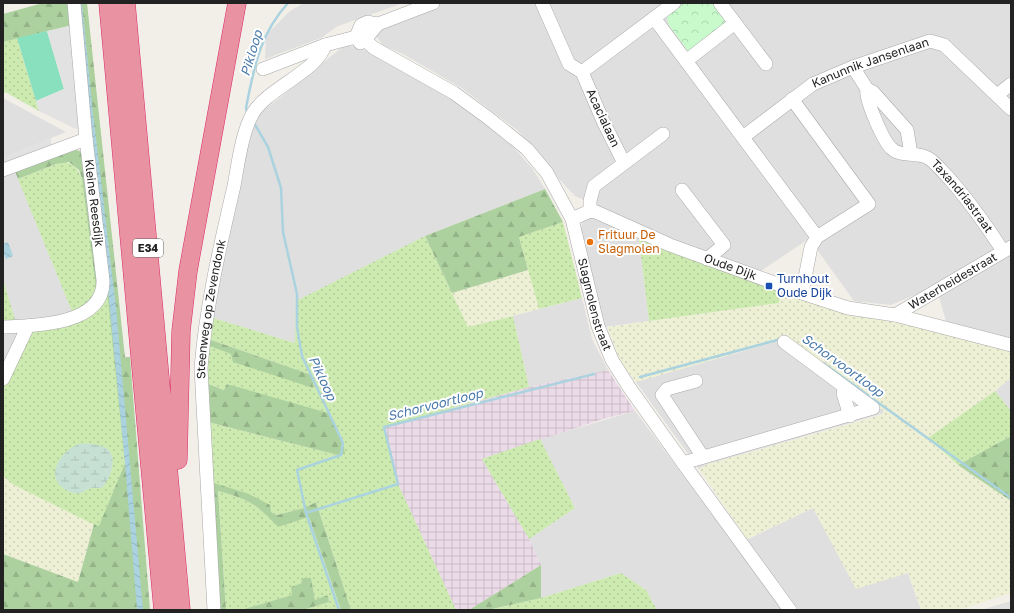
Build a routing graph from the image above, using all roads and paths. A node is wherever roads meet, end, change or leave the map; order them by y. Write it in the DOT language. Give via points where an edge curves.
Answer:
graph roads {
  1 [pos="74,3"];
  2 [pos="108,3"];
  3 [pos="126,3"];
  4 [pos="237,3"];
  5 [pos="247,3"];
  6 [pos="433,3"];
  7 [pos="542,3"];
  8 [pos="674,3"];
  9 [pos="720,3"];
  10 [pos="654,18"];
  11 [pos="735,23"];
  12 [pos="232,32"];
  13 [pos="363,36"];
  14 [pos="325,45"];
  15 [pos="686,61"];
  16 [pos="766,64"];
  17 [pos="854,67"];
  18 [pos="263,69"];
  19 [pos="582,72"];
  20 [pos="1011,84"];
  21 [pos="867,89"];
  22 [pos="996,95"];
  23 [pos="792,98"];
  24 [pos="1011,109"];
  25 [pos="663,134"];
  26 [pos="743,137"];
  27 [pos="86,139"];
  28 [pos="910,154"];
  29 [pos="624,163"];
  30 [pos="3,170"];
  31 [pos="682,190"];
  32 [pos="590,211"];
  33 [pos="572,219"];
  34 [pos="817,237"];
  35 [pos="1007,249"];
  36 [pos="707,258"];
  37 [pos="802,293"];
  38 [pos="895,315"];
  39 [pos="28,326"];
  40 [pos="3,327"];
  41 [pos="784,342"];
  42 [pos="1011,345"];
  43 [pos="3,379"];
  44 [pos="696,381"];
  45 [pos="843,393"];
  46 [pos="850,416"];
  47 [pos="704,457"];
  48 [pos="683,463"];
  49 [pos="171,493"];
  50 [pos="163,610"];
  51 [pos="181,610"];
  52 [pos="214,610"];
  53 [pos="790,610"];
  1 -- 27 [label="street, Kleine Reesdijk"];
  2 -- 50 [label="highway, E34"];
  3 -- 49 [label="highway, E34"];
  4 -- 12 [label="highway"];
  5 -- 12 [label="highway"];
  6 -- 13 [label="street" via="378,24"];
  7 -- 19 [label="street, Acacialaan" via="569,64"];
  8 -- 10 [label="street"];
  9 -- 11 [label="street"];
  10 -- 15 [label="street"];
  10 -- 19 [label="street"];
  11 -- 15 [label="street"];
  11 -- 16 [label="street"];
  12 -- 49 [label="highway" via="188,272 181,331 178,467"];
  13 -- 14 [label="street"];
  13 -- 33 [label="street, Slagmolenstraat" via="374,48 454,93 508,132 527,149 547,173"];
  14 -- 18 [label="street"];
  14 -- 52 [label="street, Steenweg op Zevendonk" via="322,53 270,95 253,113 241,151 214,277 201,368"];
  15 -- 26 [label="street"];
  17 -- 21 [label="street, Taxandriastraat"];
  17 -- 22 [label="street, Kanunnik Jansenlaan" via="930,41 937,42 944,45"];
  17 -- 23 [label="street, Kanunnik Jansenlaan" via="813,84"];
  19 -- 29 [label="street, Acacialaan"];
  20 -- 22 [label="street"];
  21 -- 28 [label="street, Taxandriastraat" via="873,92 907,130"];
  21 -- 28 [label="street, Taxandriastraat" via="870,105 889,147 900,154"];
  22 -- 24 [label="street"];
  23 -- 26 [label="street, Kanunnik Jansenlaan"];
  23 -- 34 [label="street" via="869,204"];
  25 -- 29 [label="street, Acacialaan"];
  26 -- 34 [label="street"];
  27 -- 30 [label="street"];
  27 -- 39 [label="street, Kleine Reesdijk" via="104,280 103,292 95,305 70,318"];
  28 -- 35 [label="street, Taxandriastraat" via="927,157 934,162"];
  29 -- 32 [label="street, Acacialaan" via="594,186"];
  31 -- 36 [label="street" via="724,245"];
  32 -- 33 [label="street"];
  32 -- 36 [label="street, Oude Dijk"];
  33 -- 48 [label="street, Slagmolenstraat" via="598,326 612,360"];
  34 -- 37 [label="street" via="811,247"];
  35 -- 38 [label="street, Waterheidestraat"];
  36 -- 37 [label="street, Oude Dijk"];
  37 -- 38 [label="street, Oude Dijk" via="848,308"];
  38 -- 42 [label="street, Oude Dijk"];
  39 -- 40 [label="street, Kleine Reesdijk"];
  39 -- 43 [label="street"];
  41 -- 46 [label="street" via="874,408"];
  44 -- 47 [label="street" via="667,390 662,395"];
  45 -- 46 [label="street"];
  46 -- 47 [label="street"];
  47 -- 48 [label="street"];
  48 -- 53 [label="street, Slagmolenstraat"];
  49 -- 51 [label="highway, E34"];
}
